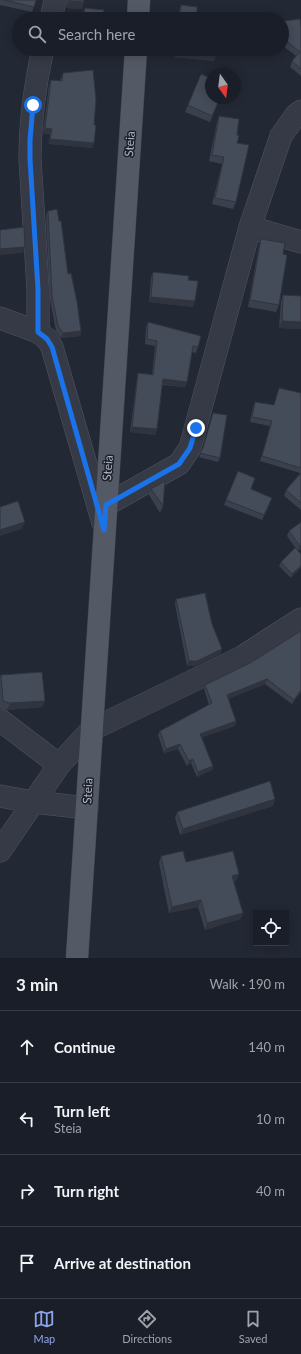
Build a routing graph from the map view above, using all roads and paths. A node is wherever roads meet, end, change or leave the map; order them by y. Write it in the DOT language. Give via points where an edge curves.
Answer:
graph roads {
  1 [pos="55,0"];
  2 [pos="139,0"];
  3 [pos="52,12"];
  4 [pos="138,12"];
  5 [pos="42,56"];
  6 [pos="136,56"];
  7 [pos="301,111"];
  8 [pos="250,227"];
  9 [pos="301,242"];
  10 [pos="0,318"];
  11 [pos="38,332"];
  12 [pos="106,505"];
  13 [pos="104,530"];
  14 [pos="301,619"];
  15 [pos="0,720"];
  16 [pos="91,730"];
  17 [pos="60,764"];
  18 [pos="0,796"];
  19 [pos="33,802"];
  20 [pos="86,808"];
  21 [pos="0,851"];
  22 [pos="77,958"];
  1 -- 3 [label="street"];
  2 -- 4 [label="main road"];
  5 -- 11 [label="street" via="33,105 30,140"];
  6 -- 12 [label="main road, Steia"];
  7 -- 8 [label="street" via="281,136"];
  8 -- 9 [label="street"];
  8 -- 12 [label="street" via="190,448 179,464"];
  10 -- 11 [label="street"];
  11 -- 13 [label="street" via="52,347"];
  12 -- 13 [label="main road, Steia"];
  13 -- 16 [label="main road, Steia"];
  14 -- 16 [label="street" via="242,657"];
  15 -- 17 [label="street"];
  16 -- 17 [label="street"];
  16 -- 20 [label="main road, Steia"];
  17 -- 19 [label="street"];
  18 -- 19 [label="street"];
  19 -- 20 [label="street"];
  19 -- 21 [label="street"];
  20 -- 22 [label="main road, Steia"];
}
